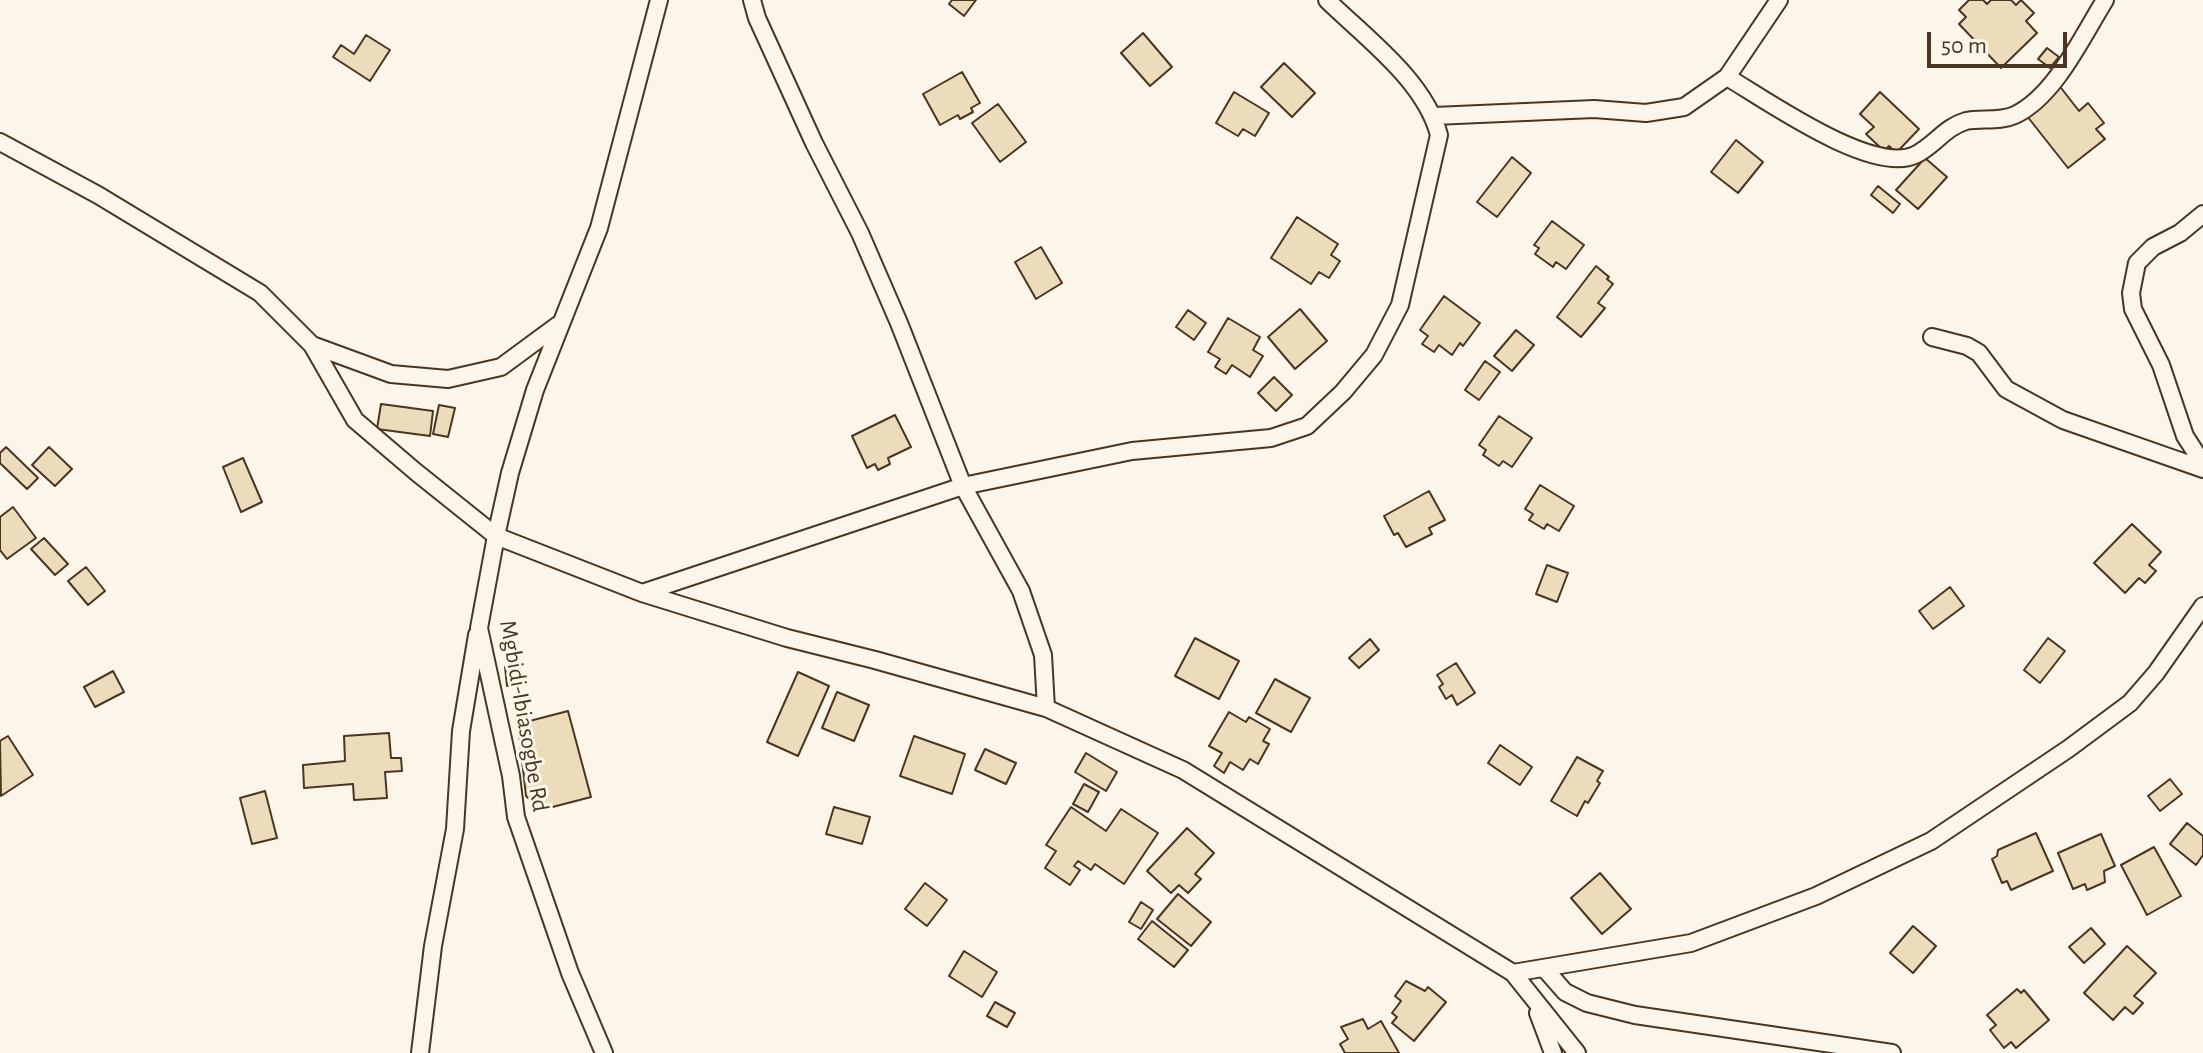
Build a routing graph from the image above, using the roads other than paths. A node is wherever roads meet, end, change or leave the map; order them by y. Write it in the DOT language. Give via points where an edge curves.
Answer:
graph roads {
  1 [pos="659,0"];
  2 [pos="752,0"];
  3 [pos="1327,0"];
  4 [pos="1779,0"];
  5 [pos="2105,0"];
  6 [pos="1727,77"];
  7 [pos="1434,116"];
  8 [pos="0,142"];
  9 [pos="2203,214"];
  10 [pos="560,324"];
  11 [pos="1932,337"];
  12 [pos="312,345"];
  13 [pos="2203,466"];
  14 [pos="963,486"];
  15 [pos="496,536"];
  16 [pos="642,593"];
  17 [pos="2203,606"];
  18 [pos="479,628"];
  19 [pos="1046,708"];
  20 [pos="1544,968"];
  21 [pos="1513,973"];
  22 [pos="1532,999"];
  23 [pos="420,1053"];
  24 [pos="604,1053"];
  25 [pos="1553,1053"];
  26 [pos="1577,1053"];
  27 [pos="1892,1053"];
  1 -- 10 [label="street, Mgbidi-Ibiasogbe Rd" via="599,228"];
  2 -- 14 [label="street" via="860,233"];
  3 -- 7 [label="street" via="1398,69"];
  4 -- 6 [label="street"];
  5 -- 6 [label="street" via="2056,78 2031,104 2014,116 1967,121 1948,129 1914,155 1872,156"];
  6 -- 7 [label="street" via="1684,107 1646,113 1594,109"];
  7 -- 14 [label="street" via="1439,135 1435,161 1400,305 1374,355 1307,426 1271,438 1132,451"];
  8 -- 12 [label="street" via="260,293"];
  9 -- 13 [label="street" via="2137,263 2131,293 2185,436"];
  10 -- 12 [label="street" via="501,367 448,379 391,374"];
  10 -- 15 [label="street, Mgbidi-Ibiasogbe Rd" via="535,390"];
  11 -- 13 [label="street" via="1979,353 2006,389 2052,415"];
  12 -- 15 [label="street" via="355,420"];
  14 -- 16 [label="street"];
  14 -- 19 [label="street" via="1021,591 1043,655"];
  15 -- 16 [label="street"];
  15 -- 18 [label="street, Mgbidi-Ibiasogbe Rd"];
  16 -- 19 [label="street"];
  17 -- 20 [label="street" via="2130,703 1931,841 1816,896 1691,943"];
  18 -- 23 [label="street"];
  18 -- 24 [label="street, Mgbidi-Ibiasogbe Rd" via="516,817"];
  19 -- 21 [label="street" via="1183,770"];
  20 -- 21 [label="street"];
  20 -- 27 [label="street" via="1565,992 1635,1015"];
  21 -- 22 [label="street"];
  22 -- 25 [label="street"];
  22 -- 26 [label="street"];
}
